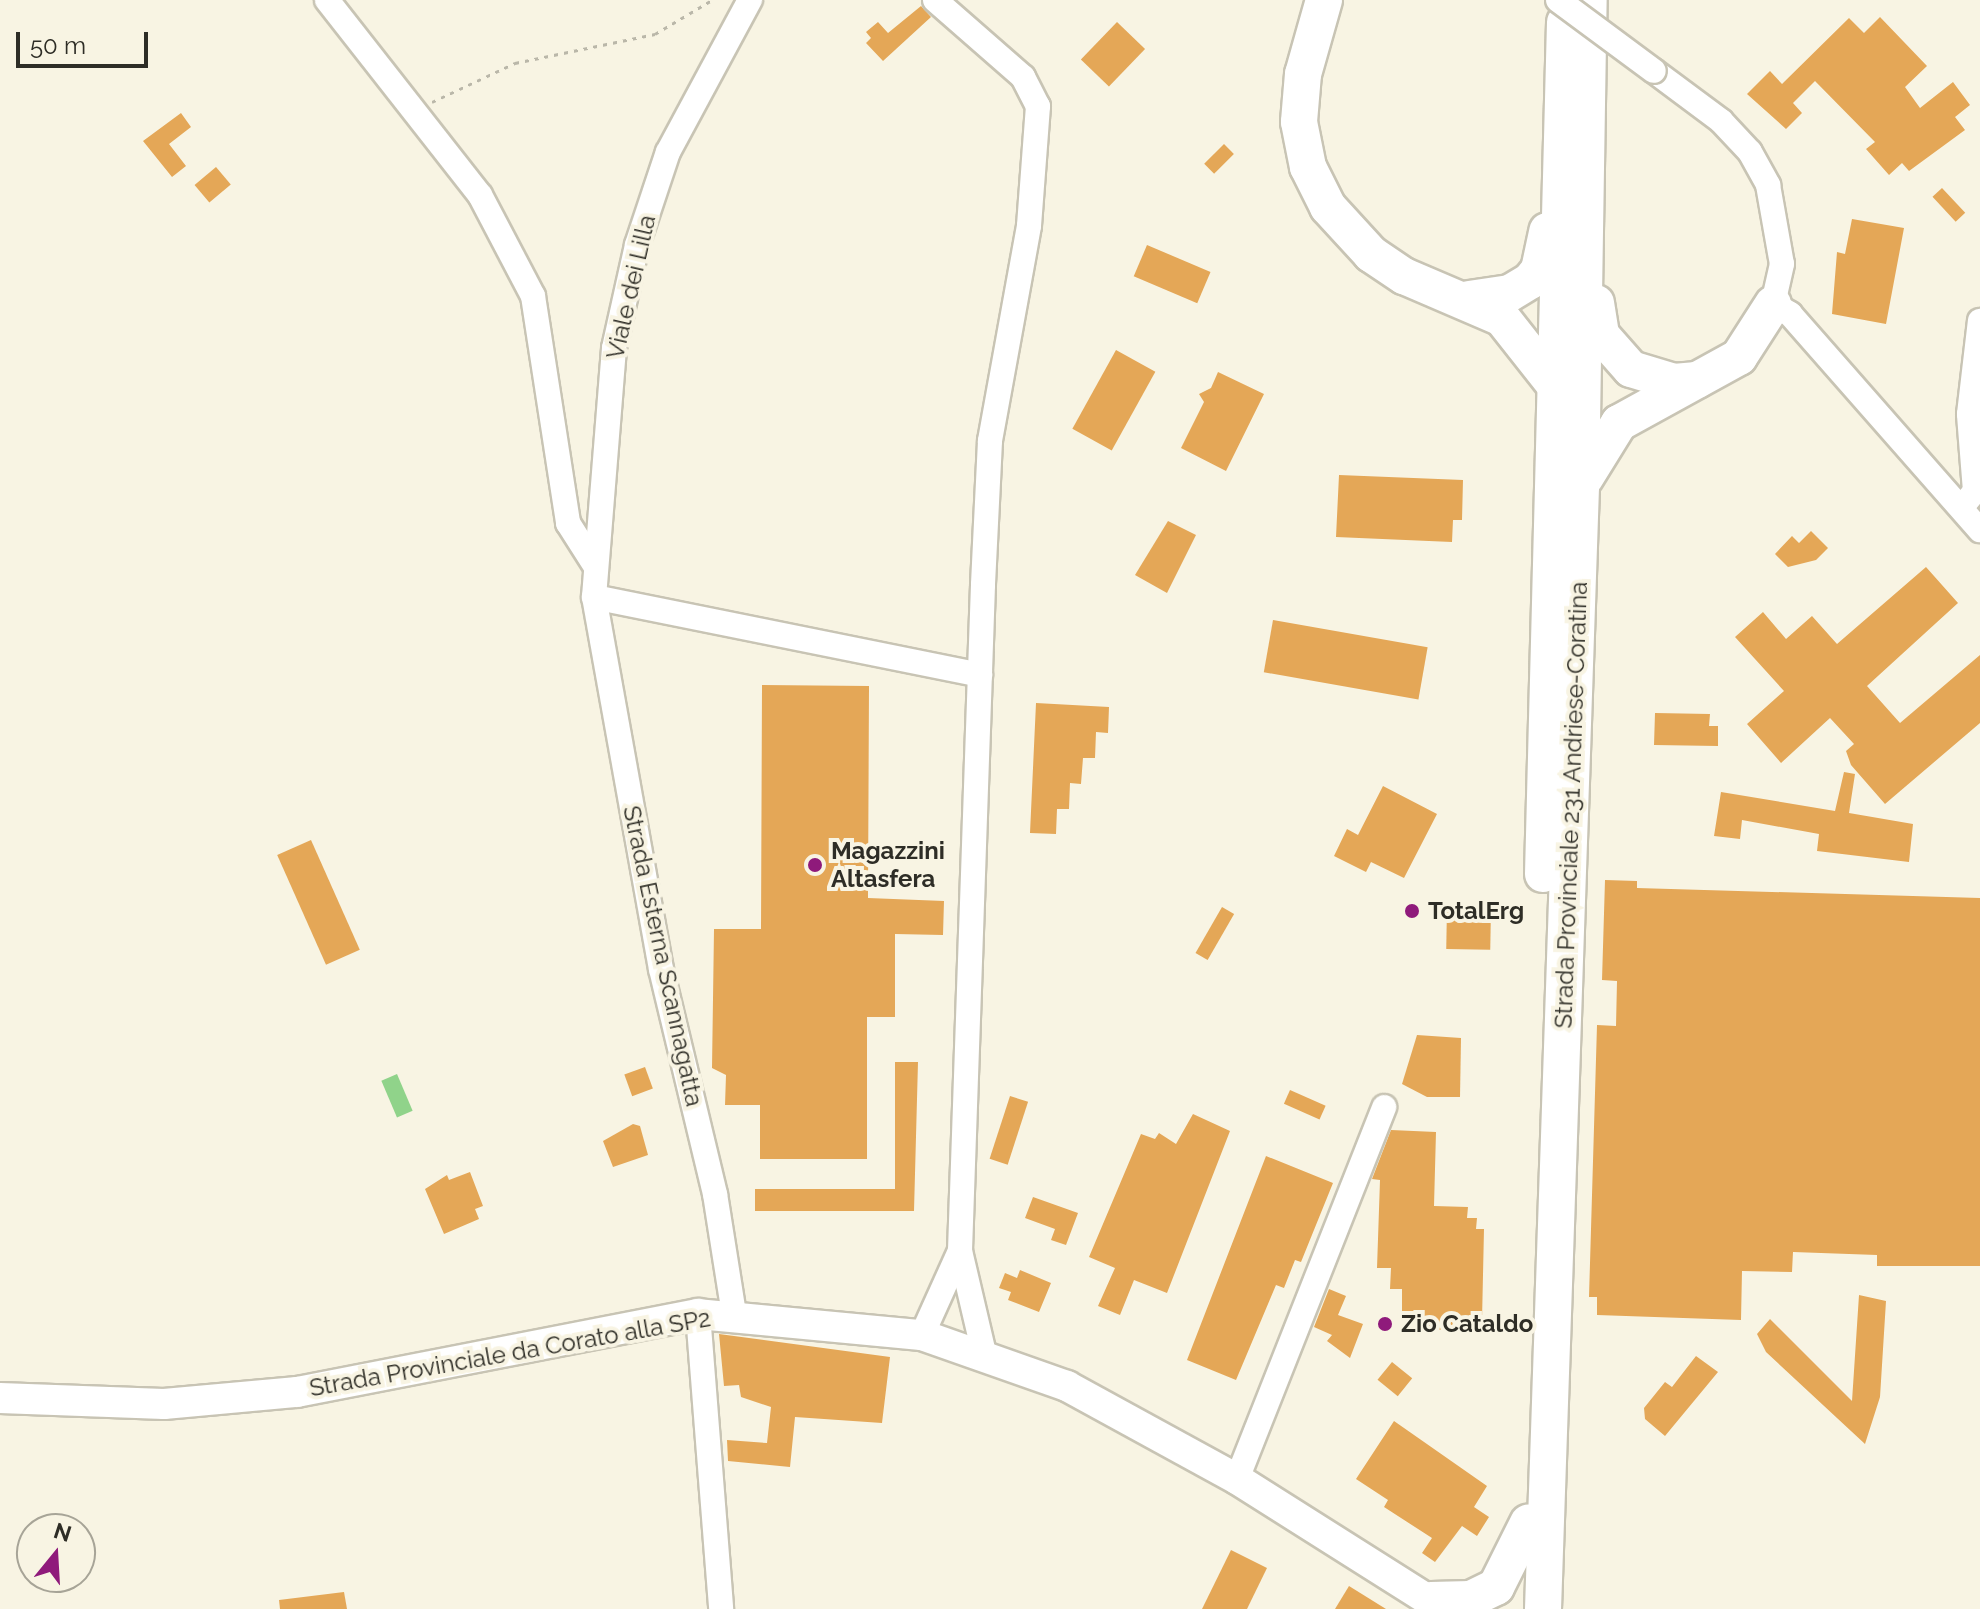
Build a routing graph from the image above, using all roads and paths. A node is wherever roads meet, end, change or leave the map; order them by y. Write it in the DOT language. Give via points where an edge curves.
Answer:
graph roads {
  1 [pos="327,0"];
  2 [pos="712,0"];
  3 [pos="750,0"];
  4 [pos="935,0"];
  5 [pos="1324,0"];
  6 [pos="1558,0"];
  7 [pos="1565,0"];
  8 [pos="1589,0"];
  9 [pos="415,113"];
  10 [pos="1576,176"];
  11 [pos="1469,299"];
  12 [pos="1773,304"];
  13 [pos="1980,321"];
  14 [pos="1697,380"];
  15 [pos="1557,388"];
  16 [pos="1581,486"];
  17 [pos="1962,507"];
  18 [pos="1980,530"];
  19 [pos="594,564"];
  20 [pos="594,597"];
  21 [pos="980,675"];
  22 [pos="1384,1107"];
  23 [pos="960,1251"];
  24 [pos="698,1314"];
  25 [pos="734,1314"];
  26 [pos="922,1335"];
  27 [pos="984,1353"];
  28 [pos="0,1398"];
  29 [pos="1237,1479"];
  30 [pos="1528,1523"];
  31 [pos="1493,1598"];
  32 [pos="1541,1602"];
  33 [pos="1437,1604"];
  34 [pos="721,1609"];
  1 -- 9 [label="street"];
  2 -- 9 [label="path" via="655,34 515,63"];
  3 -- 19 [label="street, Viale dei Lilla" via="668,152 637,245 614,348"];
  4 -- 21 [label="street" via="1023,77 1038,106 1029,226 990,441"];
  5 -- 11 [label="highway" via="1302,90 1299,122 1308,167 1328,207 1371,254 1433,290"];
  6 -- 12 [label="street, bridge" via="1721,121 1750,152 1768,185 1782,264"];
  7 -- 10 [label="highway, Strada Provinciale 231 Andriese-Coratina"];
  8 -- 10 [label="highway, Strada Provinciale 231 Andriese-Coratina"];
  9 -- 19 [label="street" via="480,195 533,296 568,523"];
  10 -- 11 [label="highway" via="1552,197 1543,258 1530,281 1510,293"];
  10 -- 14 [label="highway" via="1597,183 1601,335 1631,369 1674,382"];
  10 -- 15 [label="highway, Strada Provinciale 231 Andriese-Coratina"];
  10 -- 16 [label="highway, Strada Provinciale 231 Andriese-Coratina"];
  11 -- 15 [label="highway" via="1520,335"];
  12 -- 14 [label="highway" via="1739,357"];
  12 -- 17 [label="street" via="1790,314"];
  13 -- 17 [label="street" via="1969,414 1975,491"];
  14 -- 16 [label="highway" via="1619,423"];
  15 -- 30 [label="highway, Strada Provinciale 231 Andriese-Coratina"];
  16 -- 32 [label="highway, Strada Provinciale 231 Andriese-Coratina"];
  17 -- 18 [label="street"];
  19 -- 20 [label="street, Viale dei Lilla"];
  20 -- 21 [label="street"];
  20 -- 25 [label="street, Strada Esterna Scannagatta" via="661,969 715,1194"];
  21 -- 23 [label="street"];
  22 -- 29 [label="street"];
  23 -- 26 [label="street"];
  23 -- 27 [label="street"];
  24 -- 25 [label="main road, Strada Provinciale da Corato alla SP2"];
  24 -- 28 [label="main road, Strada Provinciale da Corato alla SP2" via="297,1392 164,1404"];
  24 -- 34 [label="street"];
  25 -- 26 [label="main road, Strada Provinciale da Corato alla SP2"];
  26 -- 27 [label="main road, Strada Provinciale da Corato alla SP2"];
  27 -- 29 [label="main road, Strada Provinciale da Corato alla SP2" via="1067,1386"];
  29 -- 33 [label="main road, Strada Provinciale da Corato alla SP2"];
  30 -- 31 [label="highway"];
  30 -- 32 [label="highway, Strada Provinciale 231 Andriese-Coratina"];
  31 -- 33 [label="highway"];
}
